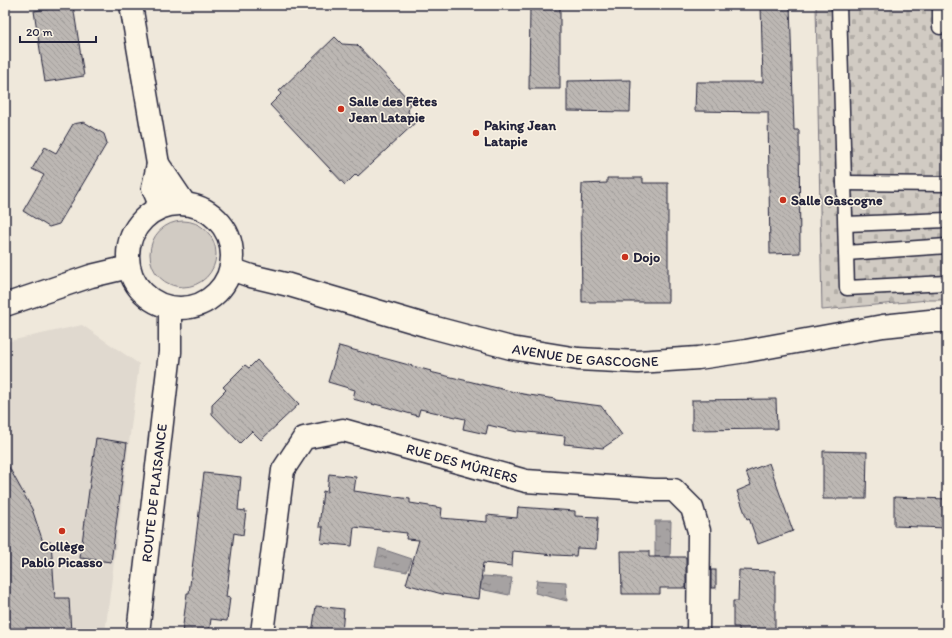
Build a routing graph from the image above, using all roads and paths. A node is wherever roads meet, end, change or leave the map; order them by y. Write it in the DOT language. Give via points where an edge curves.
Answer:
graph roads {
  1 [pos="131,5"];
  2 [pos="839,5"];
  3 [pos="940,5"];
  4 [pos="940,27"];
  5 [pos="158,164"];
  6 [pos="844,183"];
  7 [pos="947,184"];
  8 [pos="185,204"];
  9 [pos="161,207"];
  10 [pos="947,220"];
  11 [pos="846,224"];
  12 [pos="947,246"];
  13 [pos="846,253"];
  14 [pos="129,267"];
  15 [pos="231,269"];
  16 [pos="947,283"];
  17 [pos="5,305"];
  18 [pos="199,305"];
  19 [pos="170,308"];
  20 [pos="947,321"];
  21 [pos="170,352"];
  22 [pos="138,633"];
  23 [pos="262,633"];
  24 [pos="698,633"];
  1 -- 5 [label="main road"];
  2 -- 6 [label="lane"];
  3 -- 4 [label="lane"];
  5 -- 8 [label="main road"];
  5 -- 9 [label="main road" via="153,188"];
  6 -- 7 [label="lane"];
  6 -- 11 [label="lane"];
  8 -- 9 [label="main road"];
  8 -- 15 [label="main road" via="201,208 220,222 231,245"];
  9 -- 14 [label="main road" via="143,219 131,236 128,246"];
  10 -- 11 [label="lane"];
  11 -- 13 [label="lane"];
  12 -- 13 [label="lane"];
  13 -- 16 [label="lane" via="847,288"];
  14 -- 17 [label="main road" via="91,276"];
  14 -- 19 [label="main road" via="139,289 148,298"];
  15 -- 18 [label="main road" via="216,295"];
  15 -- 20 [label="main road, AVENUE DE GASCOGNE" via="511,348 578,359 638,362 698,358 883,326"];
  18 -- 19 [label="main road" via="190,308"];
  18 -- 21 [label="main road, ROUTE DE PLAISANCE"];
  19 -- 21 [label="main road, ROUTE DE PLAISANCE"];
  21 -- 22 [label="main road, ROUTE DE PLAISANCE"];
  23 -- 24 [label="main road, RUE DES MÛRIERS" via="283,470 304,438 343,430 526,481 674,490 692,508 699,532"];
}
